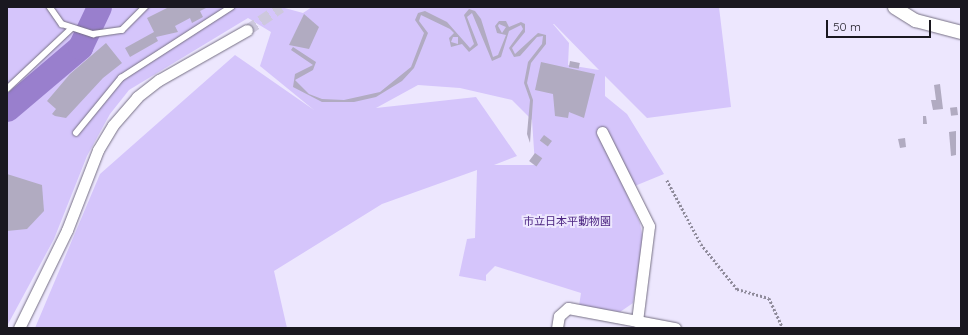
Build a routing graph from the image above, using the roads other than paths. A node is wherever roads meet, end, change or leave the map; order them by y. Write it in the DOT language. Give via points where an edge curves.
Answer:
graph roads {
  1 [pos="50,7"];
  2 [pos="145,7"];
  3 [pos="231,7"];
  4 [pos="894,7"];
  5 [pos="71,29"];
  6 [pos="247,30"];
  7 [pos="961,32"];
  8 [pos="7,88"];
  9 [pos="76,132"];
  10 [pos="602,132"];
  11 [pos="637,321"];
  12 [pos="19,328"];
  13 [pos="557,328"];
  14 [pos="675,328"];
  1 -- 5 [label="lane" via="62,24"];
  2 -- 5 [label="lane" via="122,30 93,34"];
  3 -- 9 [label="lane" via="121,78"];
  4 -- 7 [label="street" via="914,20"];
  5 -- 8 [label="lane"];
  6 -- 12 [label="street" via="159,80 137,97 113,125 98,150 67,230"];
  10 -- 11 [label="street" via="649,226"];
  11 -- 13 [label="street" via="568,308 559,316"];
  11 -- 14 [label="street"];
}
